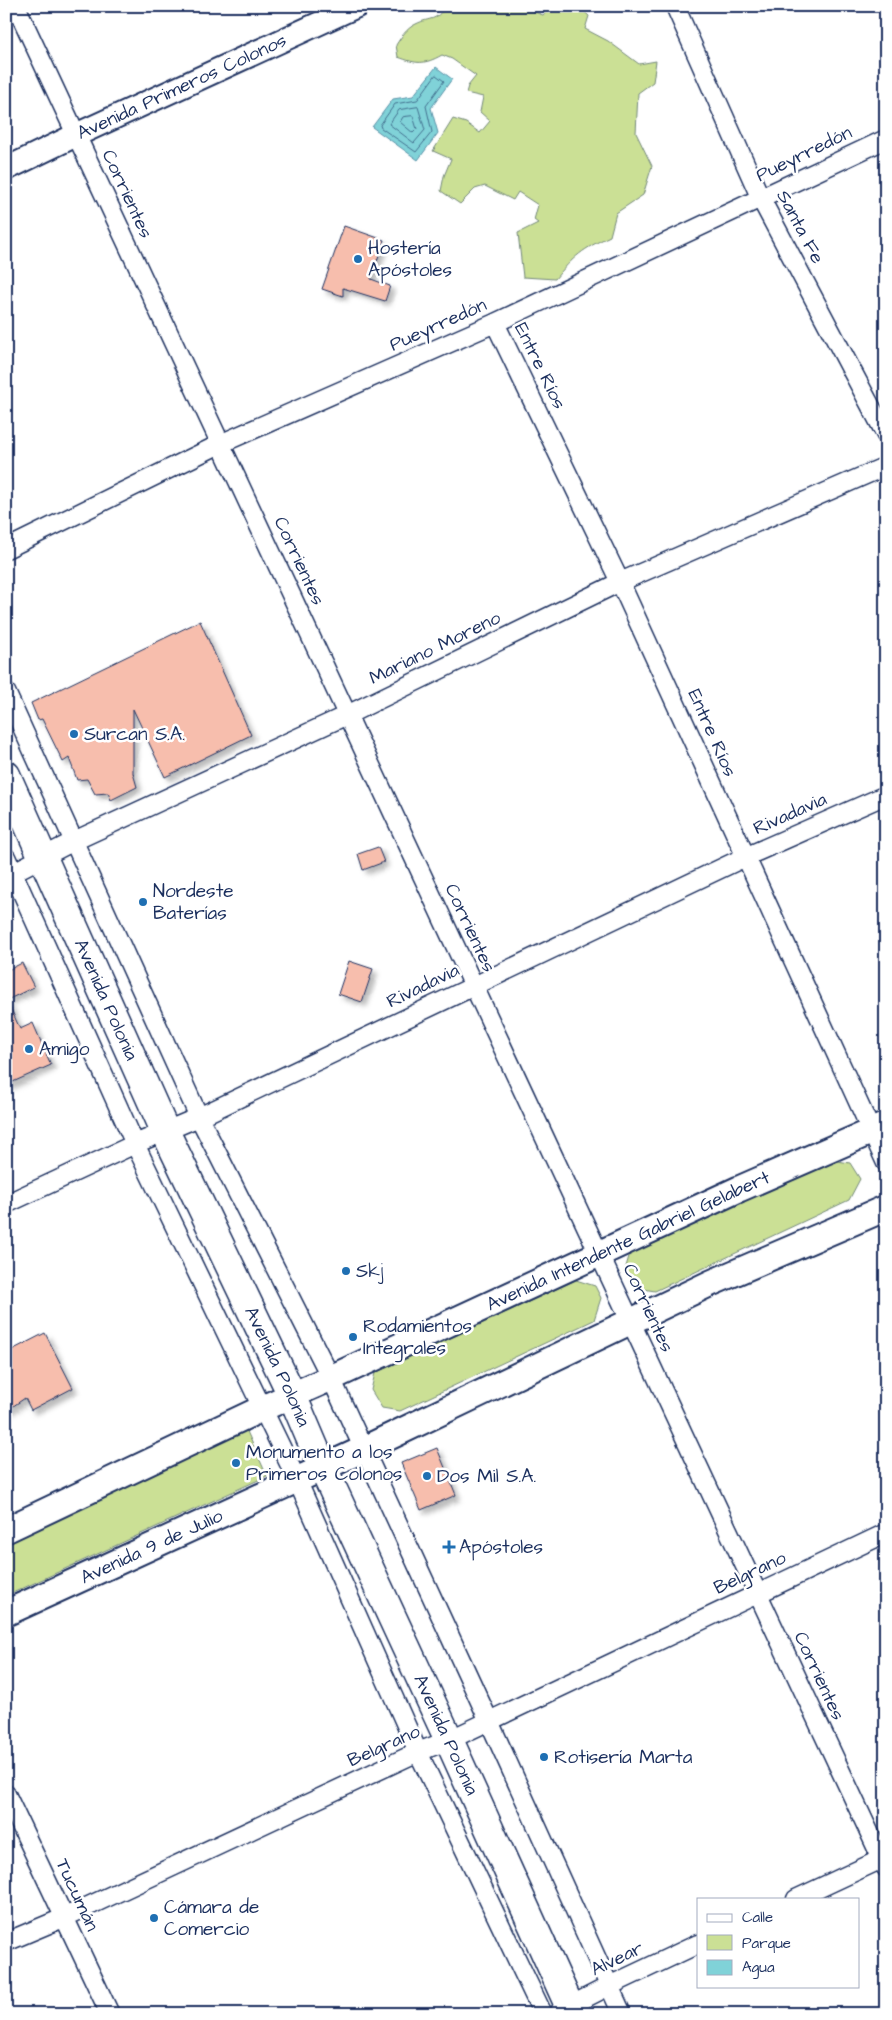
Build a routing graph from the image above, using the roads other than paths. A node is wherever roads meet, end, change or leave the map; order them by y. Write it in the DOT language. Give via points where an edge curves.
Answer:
graph roads {
  1 [pos="16,6"];
  2 [pos="675,6"];
  3 [pos="353,7"];
  4 [pos="76,135"];
  5 [pos="886,139"];
  6 [pos="6,169"];
  7 [pos="761,199"];
  8 [pos="495,323"];
  9 [pos="886,435"];
  10 [pos="220,444"];
  11 [pos="886,466"];
  12 [pos="6,549"];
  13 [pos="620,582"];
  14 [pos="6,692"];
  15 [pos="347,715"];
  16 [pos="6,776"];
  17 [pos="886,795"];
  18 [pos="74,841"];
  19 [pos="44,857"];
  20 [pos="745,857"];
  21 [pos="9,868"];
  22 [pos="473,986"];
  23 [pos="199,1117"];
  24 [pos="879,1128"];
  25 [pos="166,1131"];
  26 [pos="134,1144"];
  27 [pos="886,1163"];
  28 [pos="6,1204"];
  29 [pos="886,1208"];
  30 [pos="599,1254"];
  31 [pos="631,1320"];
  32 [pos="331,1378"];
  33 [pos="292,1395"];
  34 [pos="262,1408"];
  35 [pos="364,1449"];
  36 [pos="323,1468"];
  37 [pos="296,1480"];
  38 [pos="6,1530"];
  39 [pos="886,1534"];
  40 [pos="757,1593"];
  41 [pos="6,1613"];
  42 [pos="489,1721"];
  43 [pos="449,1740"];
  44 [pos="418,1752"];
  45 [pos="6,1794"];
  46 [pos="884,1861"];
  47 [pos="798,1898"];
  48 [pos="63,1918"];
  49 [pos="6,1942"];
  50 [pos="697,1944"];
  51 [pos="609,1986"];
  52 [pos="566,2011"];
  53 [pos="110,2014"];
  54 [pos="543,2014"];
  55 [pos="622,2014"];
  1 -- 4 [label="street, Corrientes"];
  2 -- 7 [label="street, Santa Fe"];
  3 -- 4 [label="street, Avenida Primeros Colonos"];
  4 -- 6 [label="street, Avenida Primeros Colonos"];
  4 -- 10 [label="street, Corrientes"];
  5 -- 7 [label="street, Pueyrredón"];
  7 -- 8 [label="street, Pueyrredón"];
  7 -- 9 [label="street, Santa Fe"];
  8 -- 10 [label="street, Pueyrredón"];
  8 -- 13 [label="street, Entre Ríos"];
  10 -- 12 [label="street, Pueyrredón"];
  10 -- 15 [label="street, Corrientes"];
  11 -- 13 [label="street, Mariano Moreno"];
  13 -- 15 [label="street, Mariano Moreno"];
  13 -- 20 [label="street, Entre Ríos"];
  14 -- 18 [label="street"];
  15 -- 18 [label="street, Mariano Moreno"];
  15 -- 22 [label="street, Corrientes"];
  16 -- 19 [label="main road, Avenida Polonia"];
  17 -- 20 [label="street, Rivadavia"];
  18 -- 19 [label="street, Mariano Moreno"];
  18 -- 23 [label="street"];
  19 -- 21 [label="street, Mariano Moreno"];
  19 -- 25 [label="main road, Avenida Polonia"];
  20 -- 22 [label="street, Rivadavia"];
  20 -- 24 [label="street, Entre Ríos"];
  21 -- 26 [label="street, Avenida Polonia"];
  22 -- 23 [label="street, Rivadavia"];
  22 -- 30 [label="street, Corrientes"];
  23 -- 25 [label="street, Rivadavia"];
  23 -- 32 [label="street"];
  24 -- 27 [label="street, Entre Ríos"];
  24 -- 30 [label="main road, Avenida Intendente Gabriel Gelabert"];
  25 -- 26 [label="street, Rivadavia"];
  25 -- 33 [label="main road, Avenida Polonia"];
  26 -- 28 [label="street, Rivadavia"];
  26 -- 34 [label="street, Avenida Polonia"];
  29 -- 31 [label="main road"];
  30 -- 31 [label="street, Corrientes"];
  30 -- 32 [label="main road, Avenida Intendente Gabriel Gelabert"];
  31 -- 35 [label="main road"];
  31 -- 40 [label="street, Corrientes"];
  32 -- 33 [label="main road, Avenida Intendente Gabriel Gelabert"];
  32 -- 35 [label="street"];
  33 -- 34 [label="main road, Avenida Intendente Gabriel Gelabert"];
  33 -- 36 [label="main road, Avenida Polonia"];
  34 -- 37 [label="street, Avenida Polonia"];
  34 -- 38 [label="main road"];
  35 -- 36 [label="main road"];
  35 -- 42 [label="street"];
  36 -- 37 [label="main road"];
  36 -- 43 [label="main road, Avenida Polonia"];
  37 -- 41 [label="main road, Avenida 9 de Julio"];
  37 -- 44 [label="street, Avenida Polonia"];
  39 -- 40 [label="street, Belgrano"];
  40 -- 42 [label="street, Belgrano"];
  40 -- 46 [label="street, Corrientes"];
  42 -- 43 [label="street, Belgrano"];
  42 -- 51 [label="street"];
  43 -- 44 [label="street, Belgrano"];
  43 -- 52 [label="main road, Avenida Polonia"];
  44 -- 48 [label="street, Belgrano"];
  44 -- 54 [label="street, Avenida Polonia"];
  45 -- 48 [label="street, Tucumán"];
  46 -- 47 [label="street"];
  48 -- 49 [label="street, Belgrano"];
  48 -- 53 [label="street, Tucumán"];
  50 -- 51 [label="street, Alvear"];
  51 -- 52 [label="street, Alvear"];
  51 -- 55 [label="street"];
}
